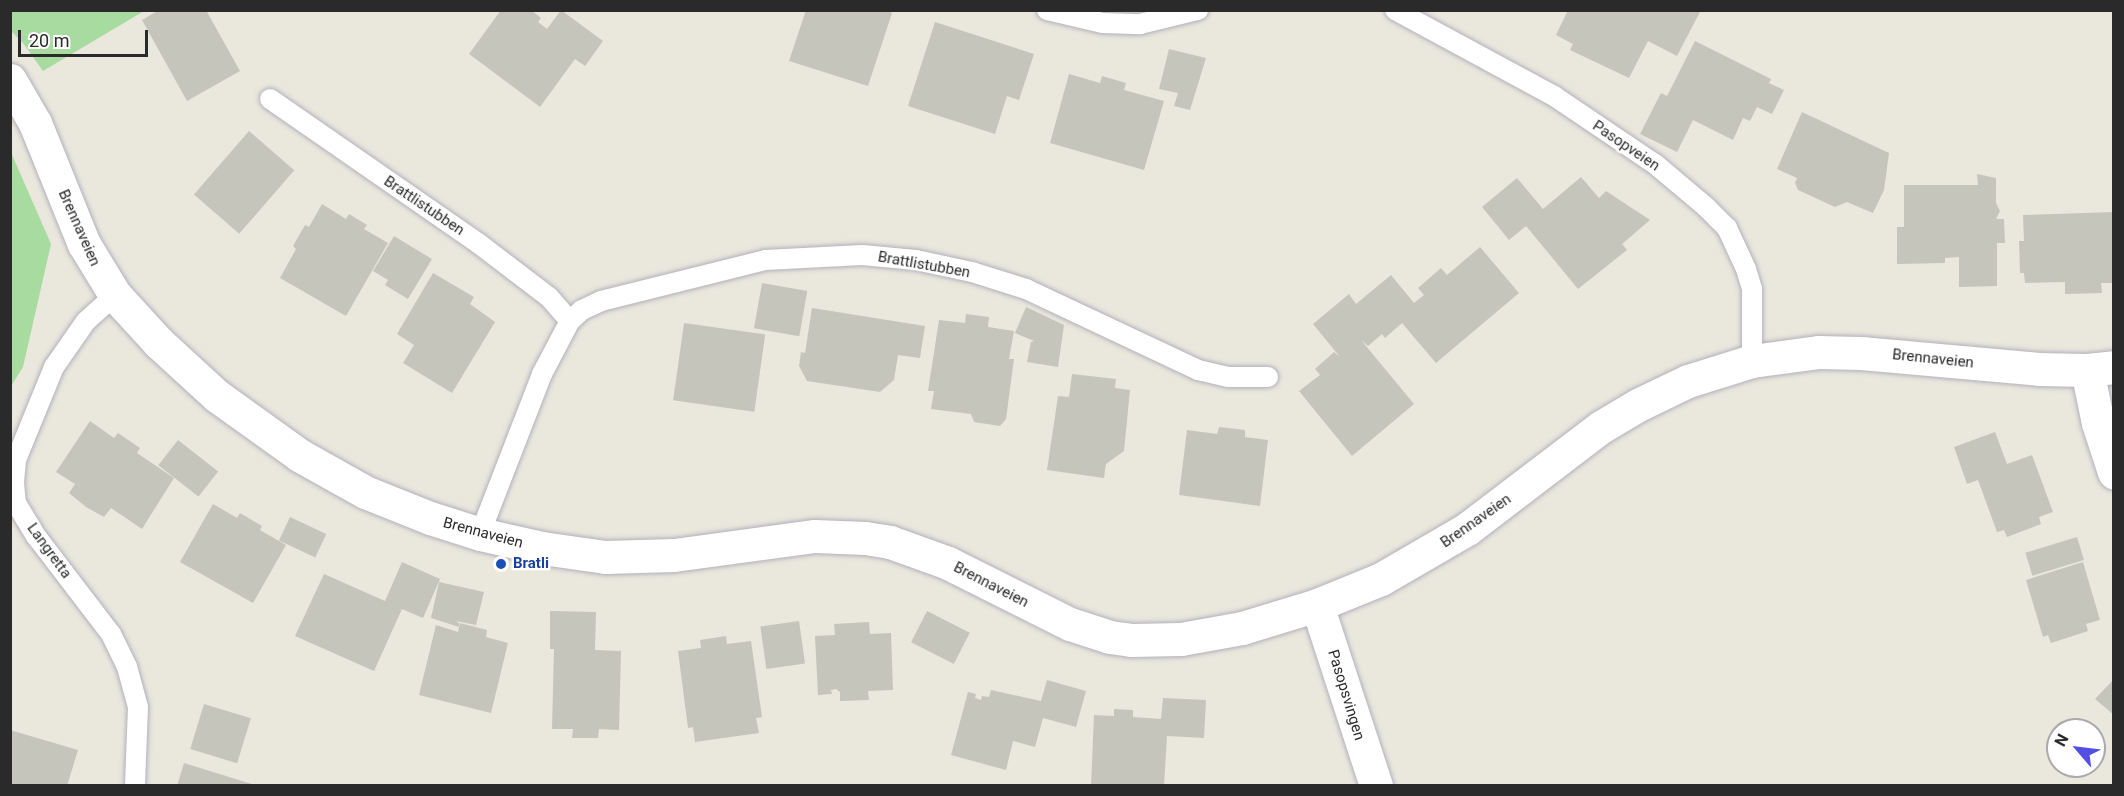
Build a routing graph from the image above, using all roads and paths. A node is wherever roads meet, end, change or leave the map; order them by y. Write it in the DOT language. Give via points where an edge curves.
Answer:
graph roads {
  1 [pos="1047,10"];
  2 [pos="1198,10"];
  3 [pos="1395,10"];
  4 [pos="10,80"];
  5 [pos="270,99"];
  6 [pos="115,294"];
  7 [pos="570,321"];
  8 [pos="1752,361"];
  9 [pos="2100,369"];
  10 [pos="1268,377"];
  11 [pos="2114,472"];
  12 [pos="480,534"];
  13 [pos="1317,605"];
  14 [pos="135,786"];
  15 [pos="1376,786"];
  1 -- 2 [label="lane" via="1103,24 1140,24"];
  3 -- 8 [label="lane, Pasopveien" via="1554,96 1655,164 1706,207 1727,228 1752,289"];
  4 -- 6 [label="street, Brennaveien" via="35,123 84,244"];
  5 -- 7 [label="lane, Brattlistubben" via="478,243 549,297"];
  6 -- 12 [label="street, Brennaveien" via="158,342 217,396 292,450 365,492"];
  6 -- 14 [label="lane, Langretta" via="86,321 54,367 16,460 14,482 16,502 36,536 111,634 128,667 138,707"];
  7 -- 10 [label="lane, Brattlistubben" via="601,301 707,273 765,260 862,255 916,260 972,272 1026,289 1198,370 1228,377"];
  7 -- 12 [label="lane, Brattlistubben" via="542,374"];
  8 -- 9 [label="street, Brennaveien" via="1819,352 2039,369"];
  8 -- 13 [label="street, Brennaveien" via="1659,393 1601,427 1504,503 1435,549 1381,579"];
  9 -- 11 [label="street" via="2098,423"];
  12 -- 13 [label="street, Brennaveien" via="605,557 674,555 815,536 865,538 916,550 1070,624 1131,640 1210,635"];
  13 -- 15 [label="street, Pasopsvingen"];
}
